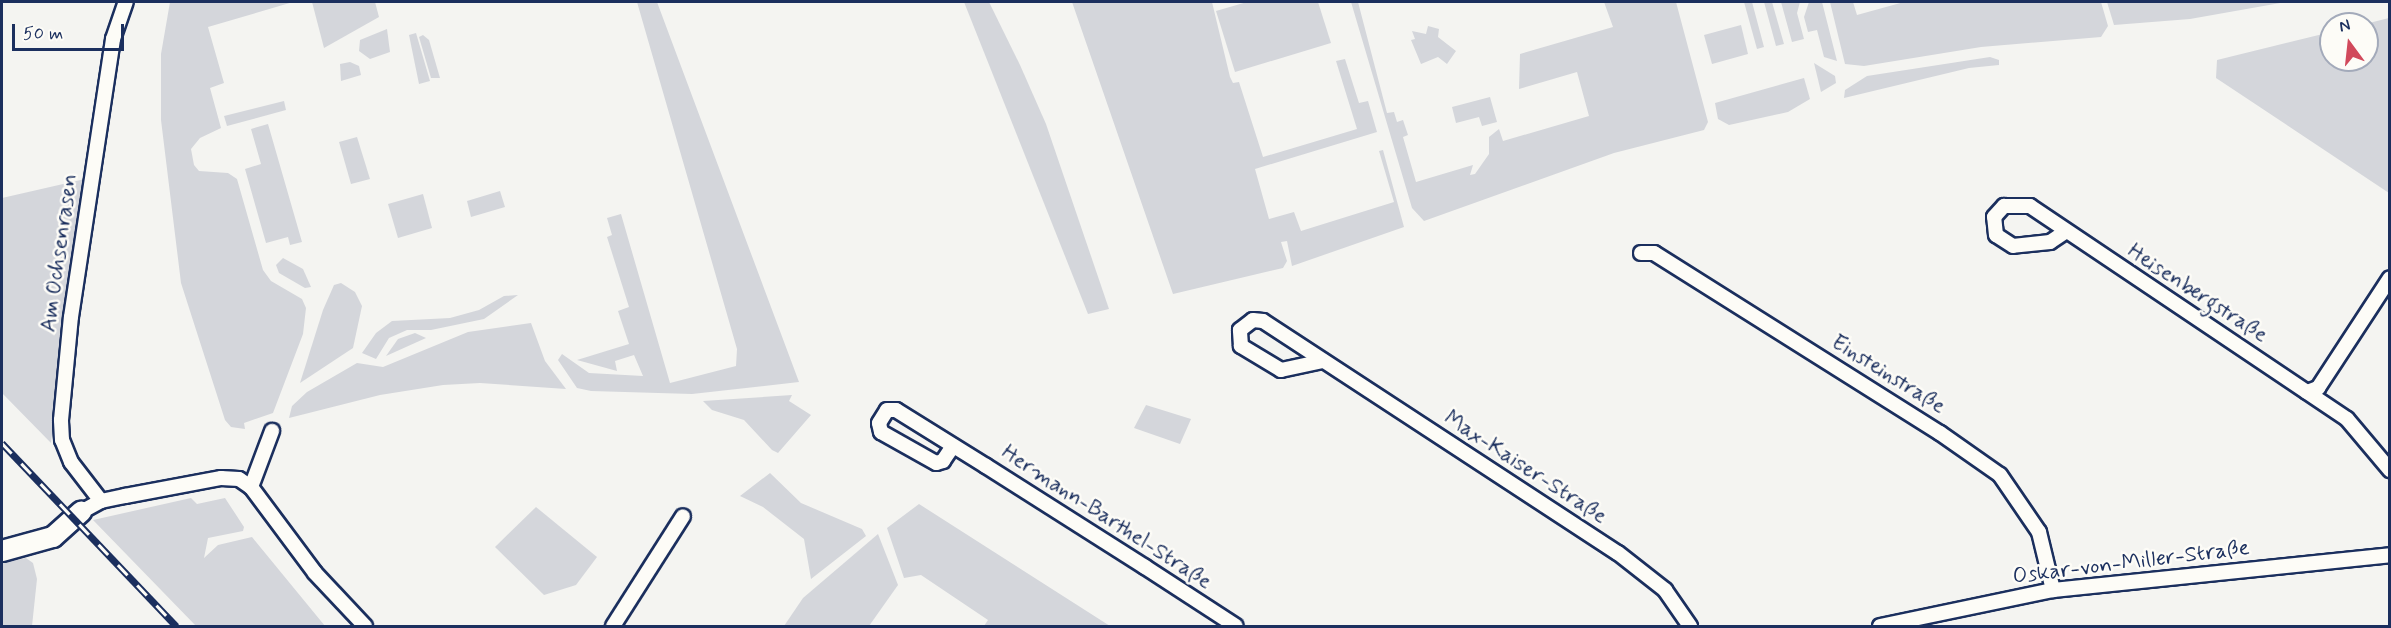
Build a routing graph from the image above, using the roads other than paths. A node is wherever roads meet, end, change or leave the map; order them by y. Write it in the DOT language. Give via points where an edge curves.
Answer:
graph roads {
  1 [pos="126,2"];
  2 [pos="2065,232"];
  3 [pos="1641,253"];
  4 [pos="2390,278"];
  5 [pos="1323,361"];
  6 [pos="2307,392"];
  7 [pos="272,431"];
  8 [pos="953,446"];
  9 [pos="2390,470"];
  10 [pos="251,486"];
  11 [pos="101,501"];
  12 [pos="81,512"];
  13 [pos="683,516"];
  14 [pos="2,551"];
  15 [pos="2390,555"];
  16 [pos="2053,590"];
  17 [pos="365,627"];
  18 [pos="613,627"];
  19 [pos="1236,627"];
  20 [pos="1690,627"];
  21 [pos="1880,627"];
  1 -- 11 [label="street, Am Ochsenrasen" via="113,39 71,317 60,420 62,440 71,462"];
  2 -- 2 [label="street, Heisenbergstraße" via="2030,206 2004,206 1994,217 1996,234 2013,246 2050,242"];
  2 -- 6 [label="street, Heisenbergstraße"];
  3 -- 16 [label="street, Einsteinstraße" via="1654,253 1941,433 2000,475 2039,532"];
  4 -- 6 [label="street" via="2318,388"];
  5 -- 5 [label="street, Max-Kaiser-Straße" via="1263,321 1252,320 1240,330 1241,346 1281,370"];
  5 -- 20 [label="street, Max-Kaiser-Straße" via="1618,553 1665,590"];
  6 -- 9 [label="street, Heisenbergstraße" via="2347,419"];
  7 -- 10 [label="street"];
  8 -- 8 [label="street, Hermann-Barthel-Straße" via="896,410 887,410 879,423 881,432 936,463 943,461"];
  8 -- 19 [label="street, Hermann-Barthel-Straße"];
  10 -- 11 [label="street" via="239,479 221,478"];
  10 -- 17 [label="street" via="315,573"];
  11 -- 12 [label="street"];
  12 -- 14 [label="street" via="53,537"];
  13 -- 18 [label="street"];
  15 -- 16 [label="street, Oskar-von-Miller-Straße"];
  16 -- 21 [label="street, Oskar-von-Miller-Straße"];
}
